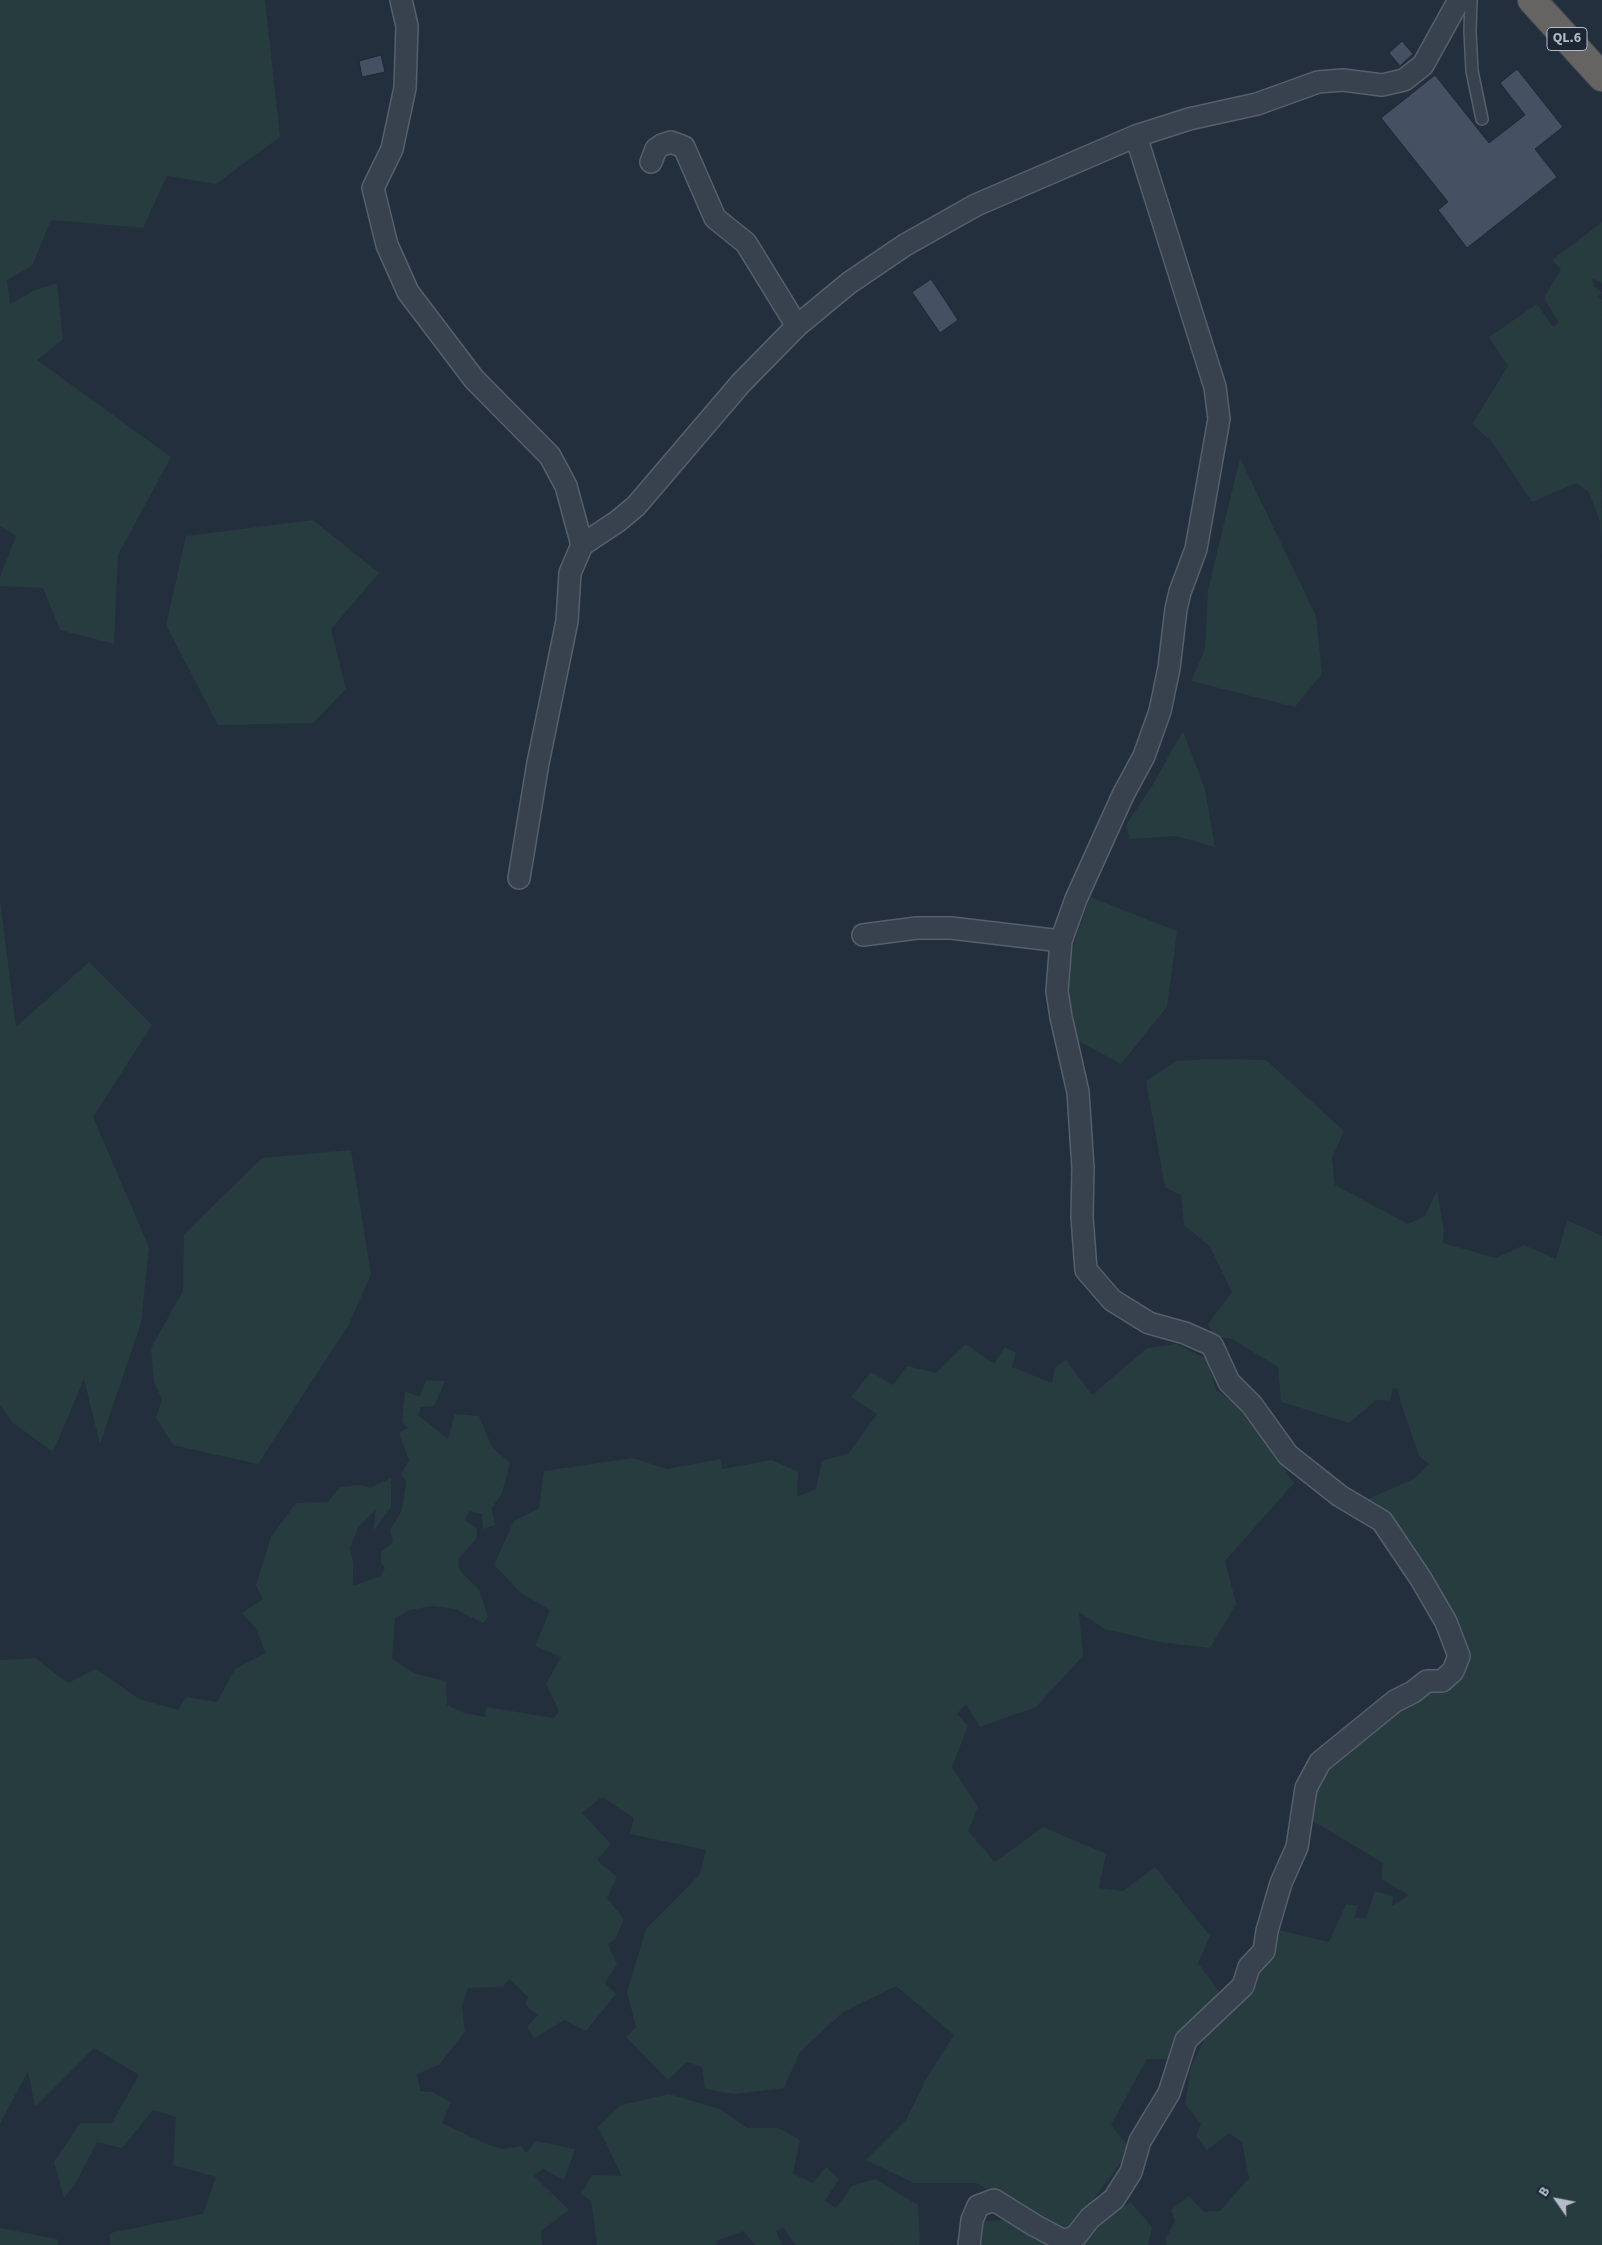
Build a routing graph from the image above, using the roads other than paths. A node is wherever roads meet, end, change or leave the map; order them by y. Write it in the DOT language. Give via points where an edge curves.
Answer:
graph roads {
  1 [pos="401,0"];
  2 [pos="1459,0"];
  3 [pos="1471,0"];
  4 [pos="1532,0"];
  5 [pos="1602,77"];
  6 [pos="1482,119"];
  7 [pos="1136,136"];
  8 [pos="651,162"];
  9 [pos="797,326"];
  10 [pos="582,545"];
  11 [pos="519,878"];
  12 [pos="863,936"];
  13 [pos="1061,941"];
  14 [pos="969,2245"];
  1 -- 10 [label="street" via="406,26 405,88 392,150 374,188 387,245 408,292 462,363 486,393 540,444 554,463 569,494"];
  2 -- 7 [label="street" via="1423,65 1404,80 1382,85 1343,80 1318,82 1257,104 1189,118"];
  3 -- 6 [label="lane" via="1472,72"];
  4 -- 5 [label="highway, QL.6"];
  7 -- 9 [label="street" via="976,205 936,226 849,283"];
  7 -- 13 [label="street" via="1215,387 1219,419 1198,541 1176,608 1160,711 1144,756 1076,899"];
  8 -- 9 [label="street" via="656,149 662,145 671,142 684,147 715,218 746,243"];
  9 -- 10 [label="street" via="741,383 636,506"];
  10 -- 11 [label="street" via="570,573 568,621 538,763"];
  12 -- 13 [label="street" via="917,928 951,928"];
  13 -- 14 [label="street" via="1057,991 1078,1092 1086,1270 1112,1300 1148,1323 1212,1345 1229,1382 1252,1405 1288,1455 1340,1496 1382,1521 1446,1622 1459,1656 1453,1672 1442,1681 1427,1681 1394,1701 1320,1762 1306,1788 1297,1847 1281,1882 1264,1951 1249,1967 1243,1986 1186,2040 1169,2092 1140,2140 1131,2172 1114,2199 1090,2218 1076,2236 1064,2241 994,2200 978,2206 972,2220"];
}
